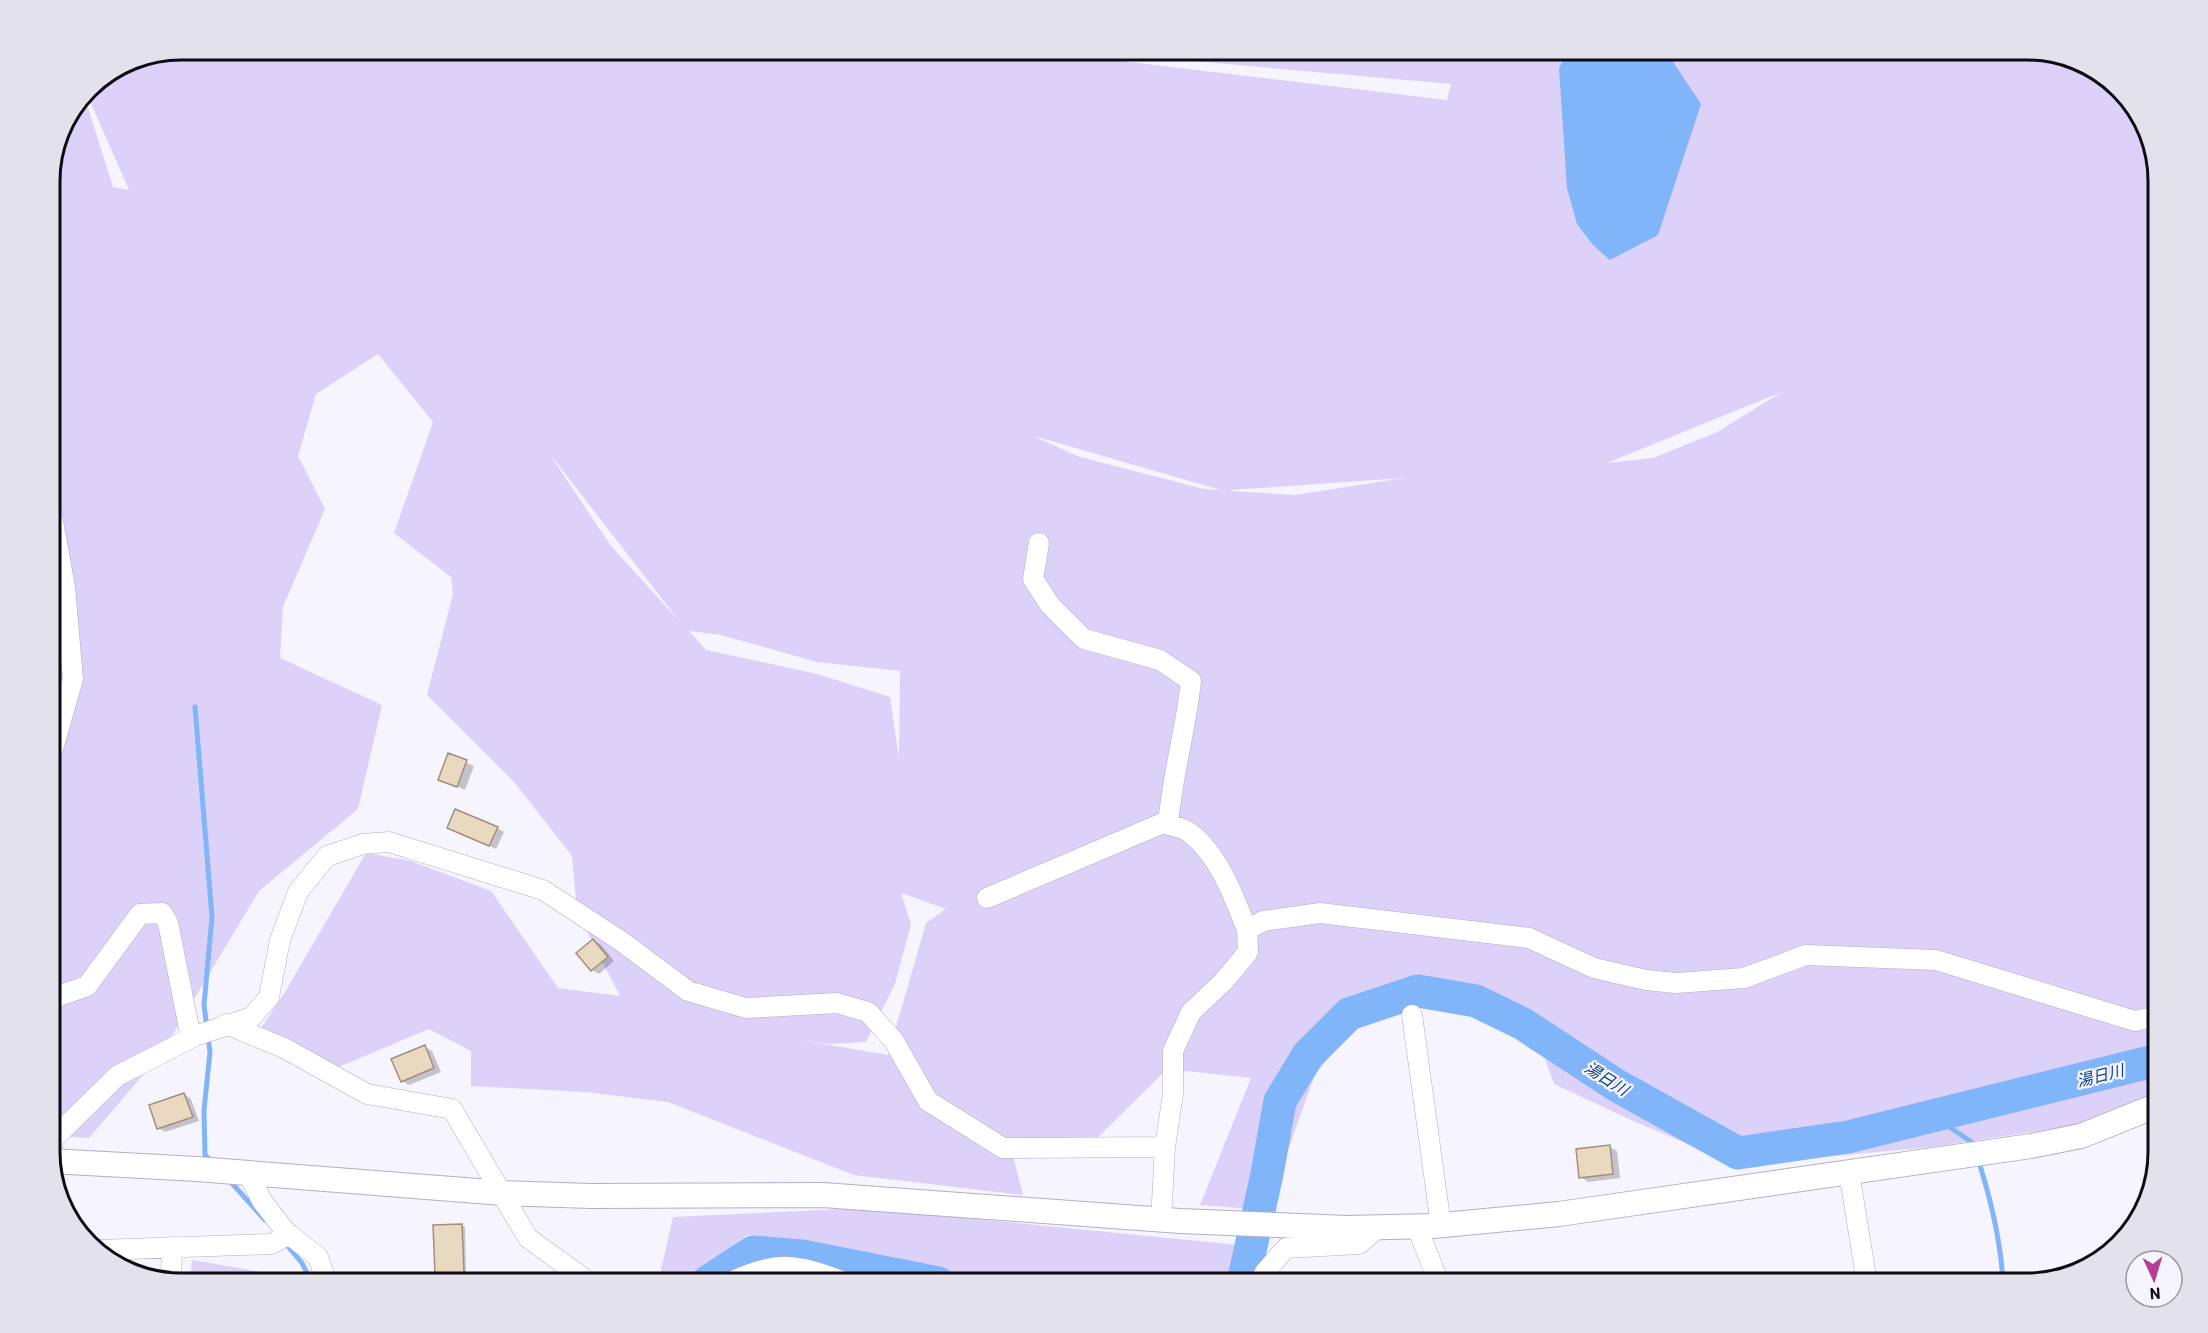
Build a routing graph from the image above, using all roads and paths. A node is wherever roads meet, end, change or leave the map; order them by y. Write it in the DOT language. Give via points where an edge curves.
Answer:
graph roads {
  1 [pos="1039,543"];
  2 [pos="60,560"];
  3 [pos="60,724"];
  4 [pos="1168,825"];
  5 [pos="987,898"];
  6 [pos="1247,930"];
  7 [pos="60,995"];
  8 [pos="1412,1015"];
  9 [pos="2148,1018"];
  10 [pos="226,1024"];
  11 [pos="195,1036"];
  12 [pos="2148,1109"];
  13 [pos="60,1132"];
  14 [pos="1165,1147"];
  15 [pos="60,1162"];
  16 [pos="1849,1172"];
  17 [pos="248,1173"];
  18 [pos="503,1193"];
  19 [pos="1170,1220"];
  20 [pos="1429,1226"];
  21 [pos="1379,1227"];
  22 [pos="289,1234"];
  23 [pos="172,1247"];
  24 [pos="109,1250"];
  25 [pos="171,1272"];
  26 [pos="323,1273"];
  27 [pos="575,1273"];
  28 [pos="748,1273"];
  29 [pos="815,1273"];
  30 [pos="1265,1273"];
  31 [pos="1437,1273"];
  32 [pos="1865,1273"];
  1 -- 4 [label="street" via="1033,579 1050,605 1084,639 1160,660 1191,681"];
  2 -- 3 [label="street" via="73,679"];
  4 -- 5 [label="street" via="1163,823"];
  4 -- 6 [label="street" via="1189,832 1210,855 1233,892"];
  6 -- 9 [label="street" via="1263,921 1320,913 1529,938 1594,968 1676,983 1744,978 1806,955 1936,960 2135,1021"];
  6 -- 14 [label="street" via="1248,952 1191,1012 1173,1051 1173,1094"];
  7 -- 11 [label="street" via="87,986 140,914 162,913 168,923 189,1028"];
  8 -- 20 [label="street"];
  10 -- 11 [label="street"];
  10 -- 14 [label="street" via="252,1017 269,997 280,940 298,892 327,856 363,844 389,842 543,890 688,991 746,1008 837,1003 868,1012 894,1041 928,1101 1003,1148"];
  10 -- 18 [label="street" via="284,1048 367,1094 452,1109"];
  11 -- 13 [label="street" via="117,1076"];
  12 -- 16 [label="street" via="2081,1136"];
  14 -- 19 [label="street"];
  15 -- 17 [label="street"];
  16 -- 20 [label="street" via="1559,1214"];
  16 -- 32 [label="street"];
  17 -- 18 [label="street"];
  17 -- 22 [label="street" via="262,1201"];
  18 -- 19 [label="street" via="823,1195"];
  18 -- 27 [label="street" via="528,1238"];
  19 -- 21 [label="street"];
  20 -- 21 [label="street"];
  20 -- 31 [label="street"];
  21 -- 30 [label="street" via="1359,1244 1286,1248"];
  22 -- 23 [label="street" via="272,1244"];
  22 -- 26 [label="street" via="318,1257"];
  23 -- 24 [label="street"];
  23 -- 25 [label="street"];
  28 -- 29 [label="street" via="773,1267"];
}
